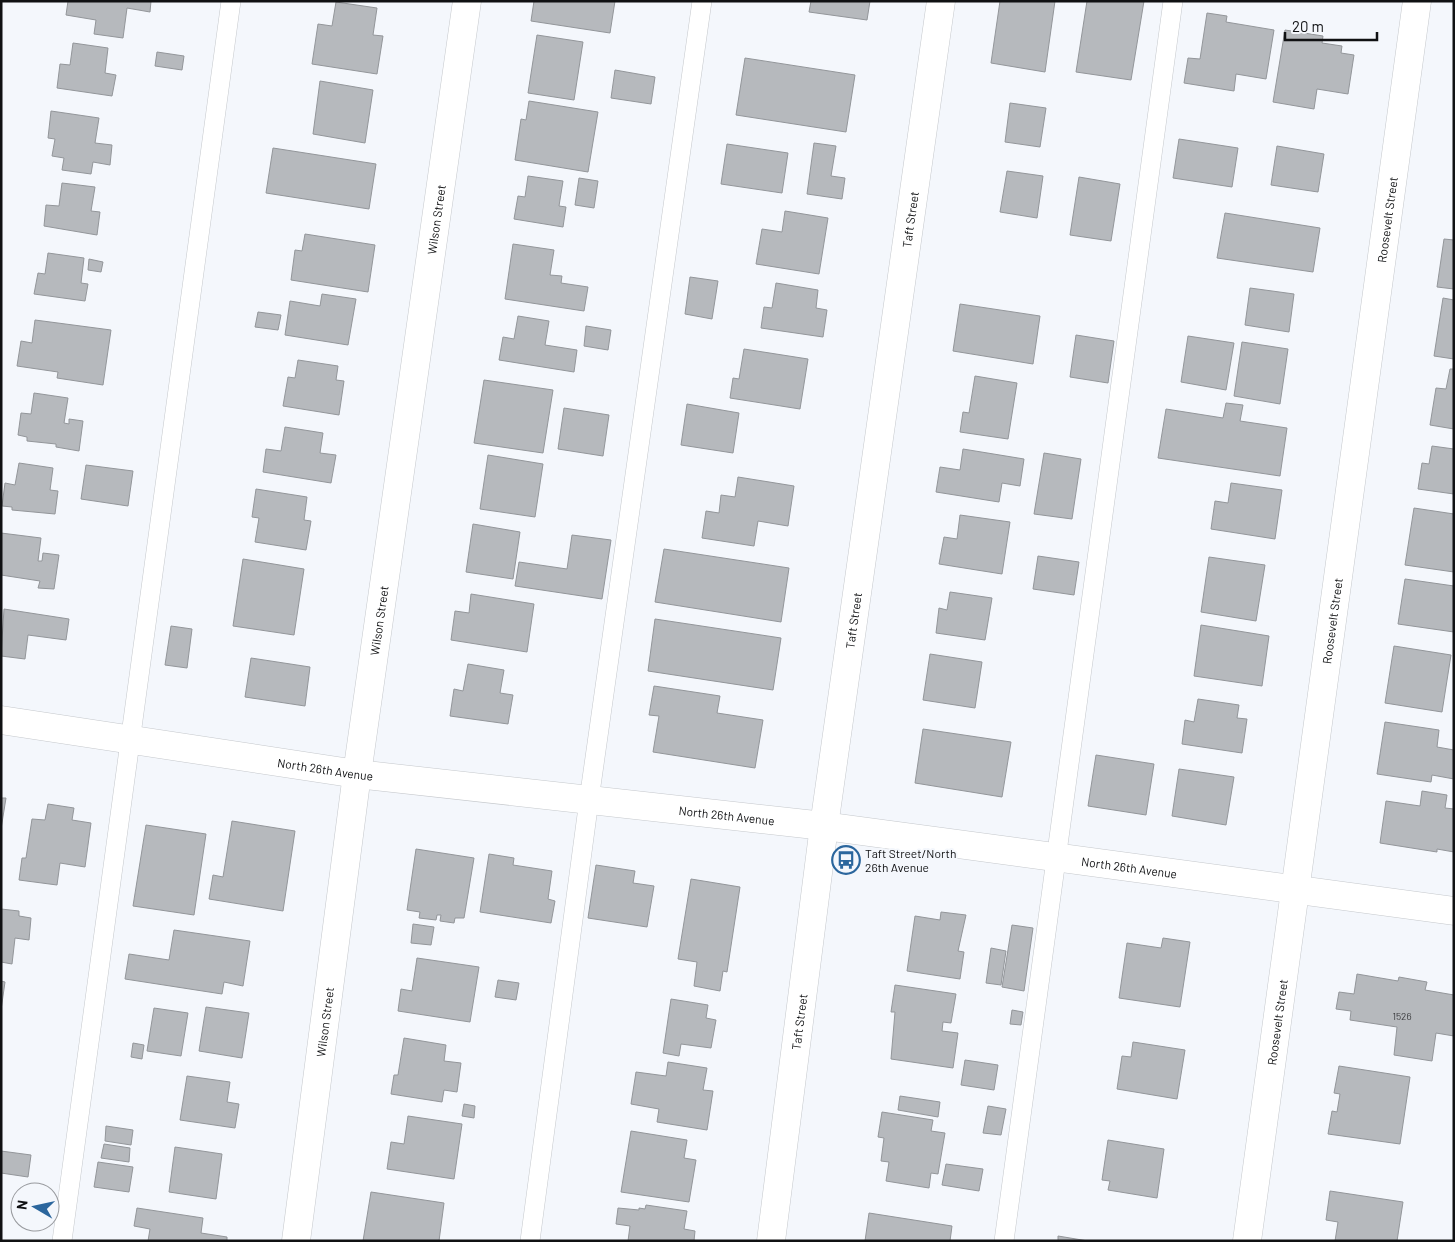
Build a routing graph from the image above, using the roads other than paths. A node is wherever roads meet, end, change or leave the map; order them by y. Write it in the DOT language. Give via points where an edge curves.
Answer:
graph roads {
  1 [pos="231,1"];
  2 [pos="467,1"];
  3 [pos="702,1"];
  4 [pos="941,1"];
  5 [pos="1173,1"];
  6 [pos="1417,1"];
  7 [pos="1,720"];
  8 [pos="131,740"];
  9 [pos="357,774"];
  10 [pos="589,800"];
  11 [pos="824,826"];
  12 [pos="1058,857"];
  13 [pos="1296,889"];
  14 [pos="1454,911"];
  15 [pos="62,1241"];
  16 [pos="296,1241"];
  17 [pos="530,1241"];
  18 [pos="771,1241"];
  19 [pos="1004,1241"];
  20 [pos="1247,1241"];
  1 -- 8 [label="lane"];
  2 -- 9 [label="street, Wilson Street"];
  3 -- 10 [label="lane"];
  4 -- 11 [label="street, Taft Street"];
  5 -- 12 [label="lane"];
  6 -- 13 [label="street, Roosevelt Street"];
  7 -- 8 [label="street, North 26th Avenue"];
  8 -- 9 [label="street, North 26th Avenue"];
  8 -- 15 [label="lane"];
  9 -- 10 [label="street, North 26th Avenue"];
  9 -- 16 [label="street, Wilson Street"];
  10 -- 11 [label="street, North 26th Avenue"];
  10 -- 17 [label="lane"];
  11 -- 12 [label="street, North 26th Avenue"];
  11 -- 18 [label="street, Taft Street"];
  12 -- 13 [label="street, North 26th Avenue"];
  12 -- 19 [label="lane"];
  13 -- 14 [label="street, North 26th Avenue"];
  13 -- 20 [label="street, Roosevelt Street"];
}
